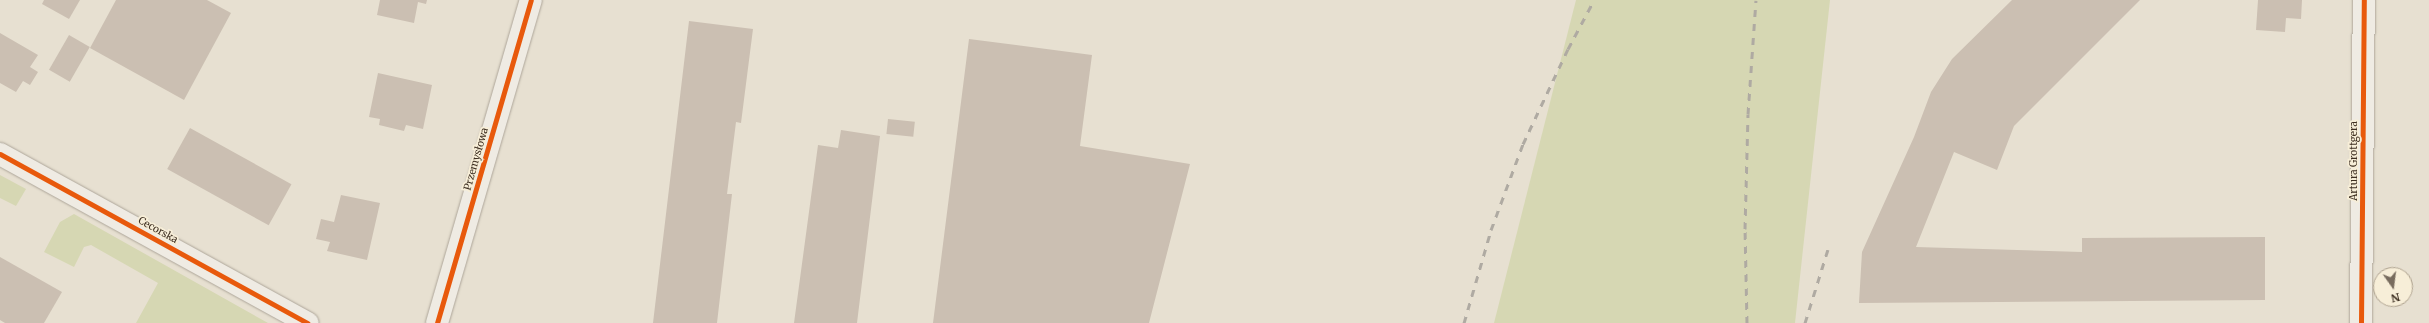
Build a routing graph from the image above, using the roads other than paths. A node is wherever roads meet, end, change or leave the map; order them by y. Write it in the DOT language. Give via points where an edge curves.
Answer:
graph roads {
  1 [pos="531,0"];
  2 [pos="2364,0"];
  3 [pos="0,154"];
  4 [pos="308,323"];
  5 [pos="437,323"];
  6 [pos="2361,323"];
  1 -- 5 [label="street, Przemysłowa"];
  2 -- 6 [label="street, Artura Grottgera"];
  3 -- 4 [label="street, Cecorska"];
}
